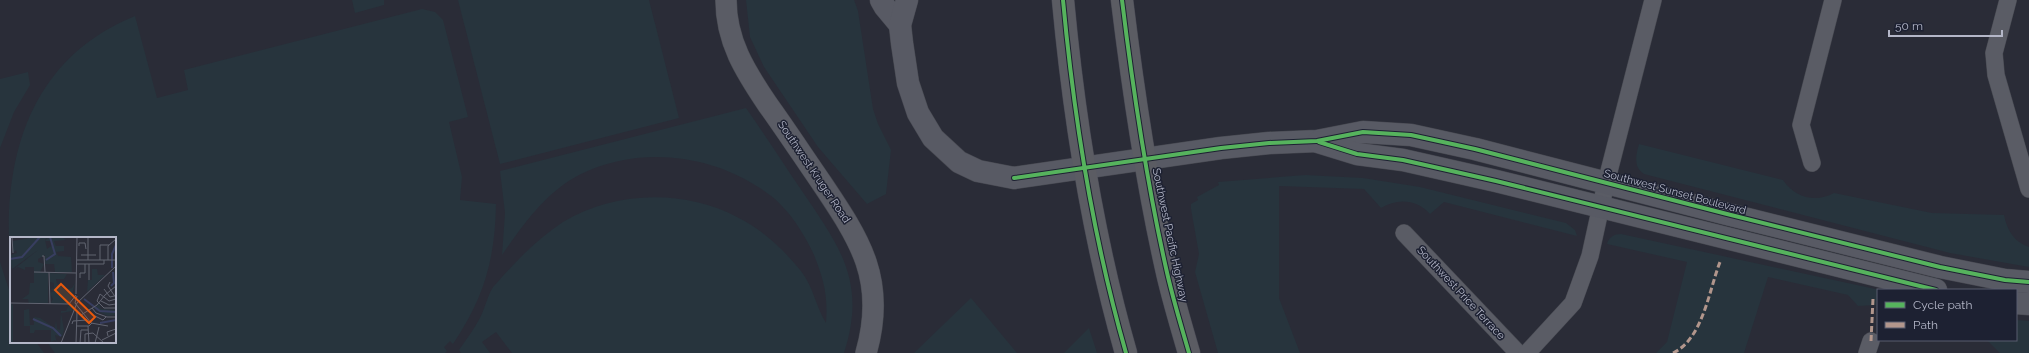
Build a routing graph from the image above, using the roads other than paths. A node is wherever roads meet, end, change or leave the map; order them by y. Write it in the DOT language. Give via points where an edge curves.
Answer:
graph roads {
  1 [pos="726,0"];
  2 [pos="881,0"];
  3 [pos="907,0"];
  4 [pos="1063,0"];
  5 [pos="1122,0"];
  6 [pos="1653,0"];
  7 [pos="1832,0"];
  8 [pos="2008,0"];
  9 [pos="900,25"];
  10 [pos="1317,141"];
  11 [pos="1145,159"];
  12 [pos="1812,163"];
  13 [pos="1085,168"];
  14 [pos="1606,183"];
  15 [pos="2029,189"];
  16 [pos="1601,207"];
  17 [pos="1404,233"];
  18 [pos="2029,282"];
  19 [pos="1932,289"];
  20 [pos="2017,303"];
  21 [pos="2029,304"];
  22 [pos="866,353"];
  23 [pos="1126,353"];
  24 [pos="1189,353"];
  25 [pos="1518,353"];
  26 [pos="1527,353"];
  1 -- 22 [label="street, Southwest Kruger Road" via="729,31 740,61 845,217 863,251 870,276 873,302"];
  2 -- 9 [label="main road"];
  3 -- 9 [label="main road"];
  4 -- 13 [label="highway" via="1071,82"];
  5 -- 11 [label="highway, Southwest Pacific Highway"];
  6 -- 14 [label="street"];
  7 -- 12 [label="street" via="1801,125"];
  8 -- 15 [label="street" via="1994,53 1996,75"];
  9 -- 13 [label="main road, Southwest Sunset Boulevard" via="908,83 918,114 933,138 960,162 978,171 1014,178"];
  10 -- 11 [label="main road, Southwest Sunset Boulevard" via="1221,148"];
  10 -- 14 [label="main road, Southwest Sunset Boulevard" via="1364,132 1411,135"];
  10 -- 16 [label="main road, Southwest Sunset Boulevard" via="1357,154 1403,160"];
  11 -- 13 [label="main road, Southwest Sunset Boulevard"];
  11 -- 24 [label="highway, Southwest Pacific Highway" via="1166,268"];
  13 -- 23 [label="highway" via="1108,287"];
  14 -- 16 [label="street"];
  14 -- 18 [label="main road, Southwest Sunset Boulevard" via="1940,267 2005,280"];
  16 -- 19 [label="main road, Southwest Sunset Boulevard"];
  16 -- 26 [label="street" via="1590,256 1573,303"];
  17 -- 25 [label="street, Southwest Price Terrace"];
  20 -- 21 [label="main road"];
}
